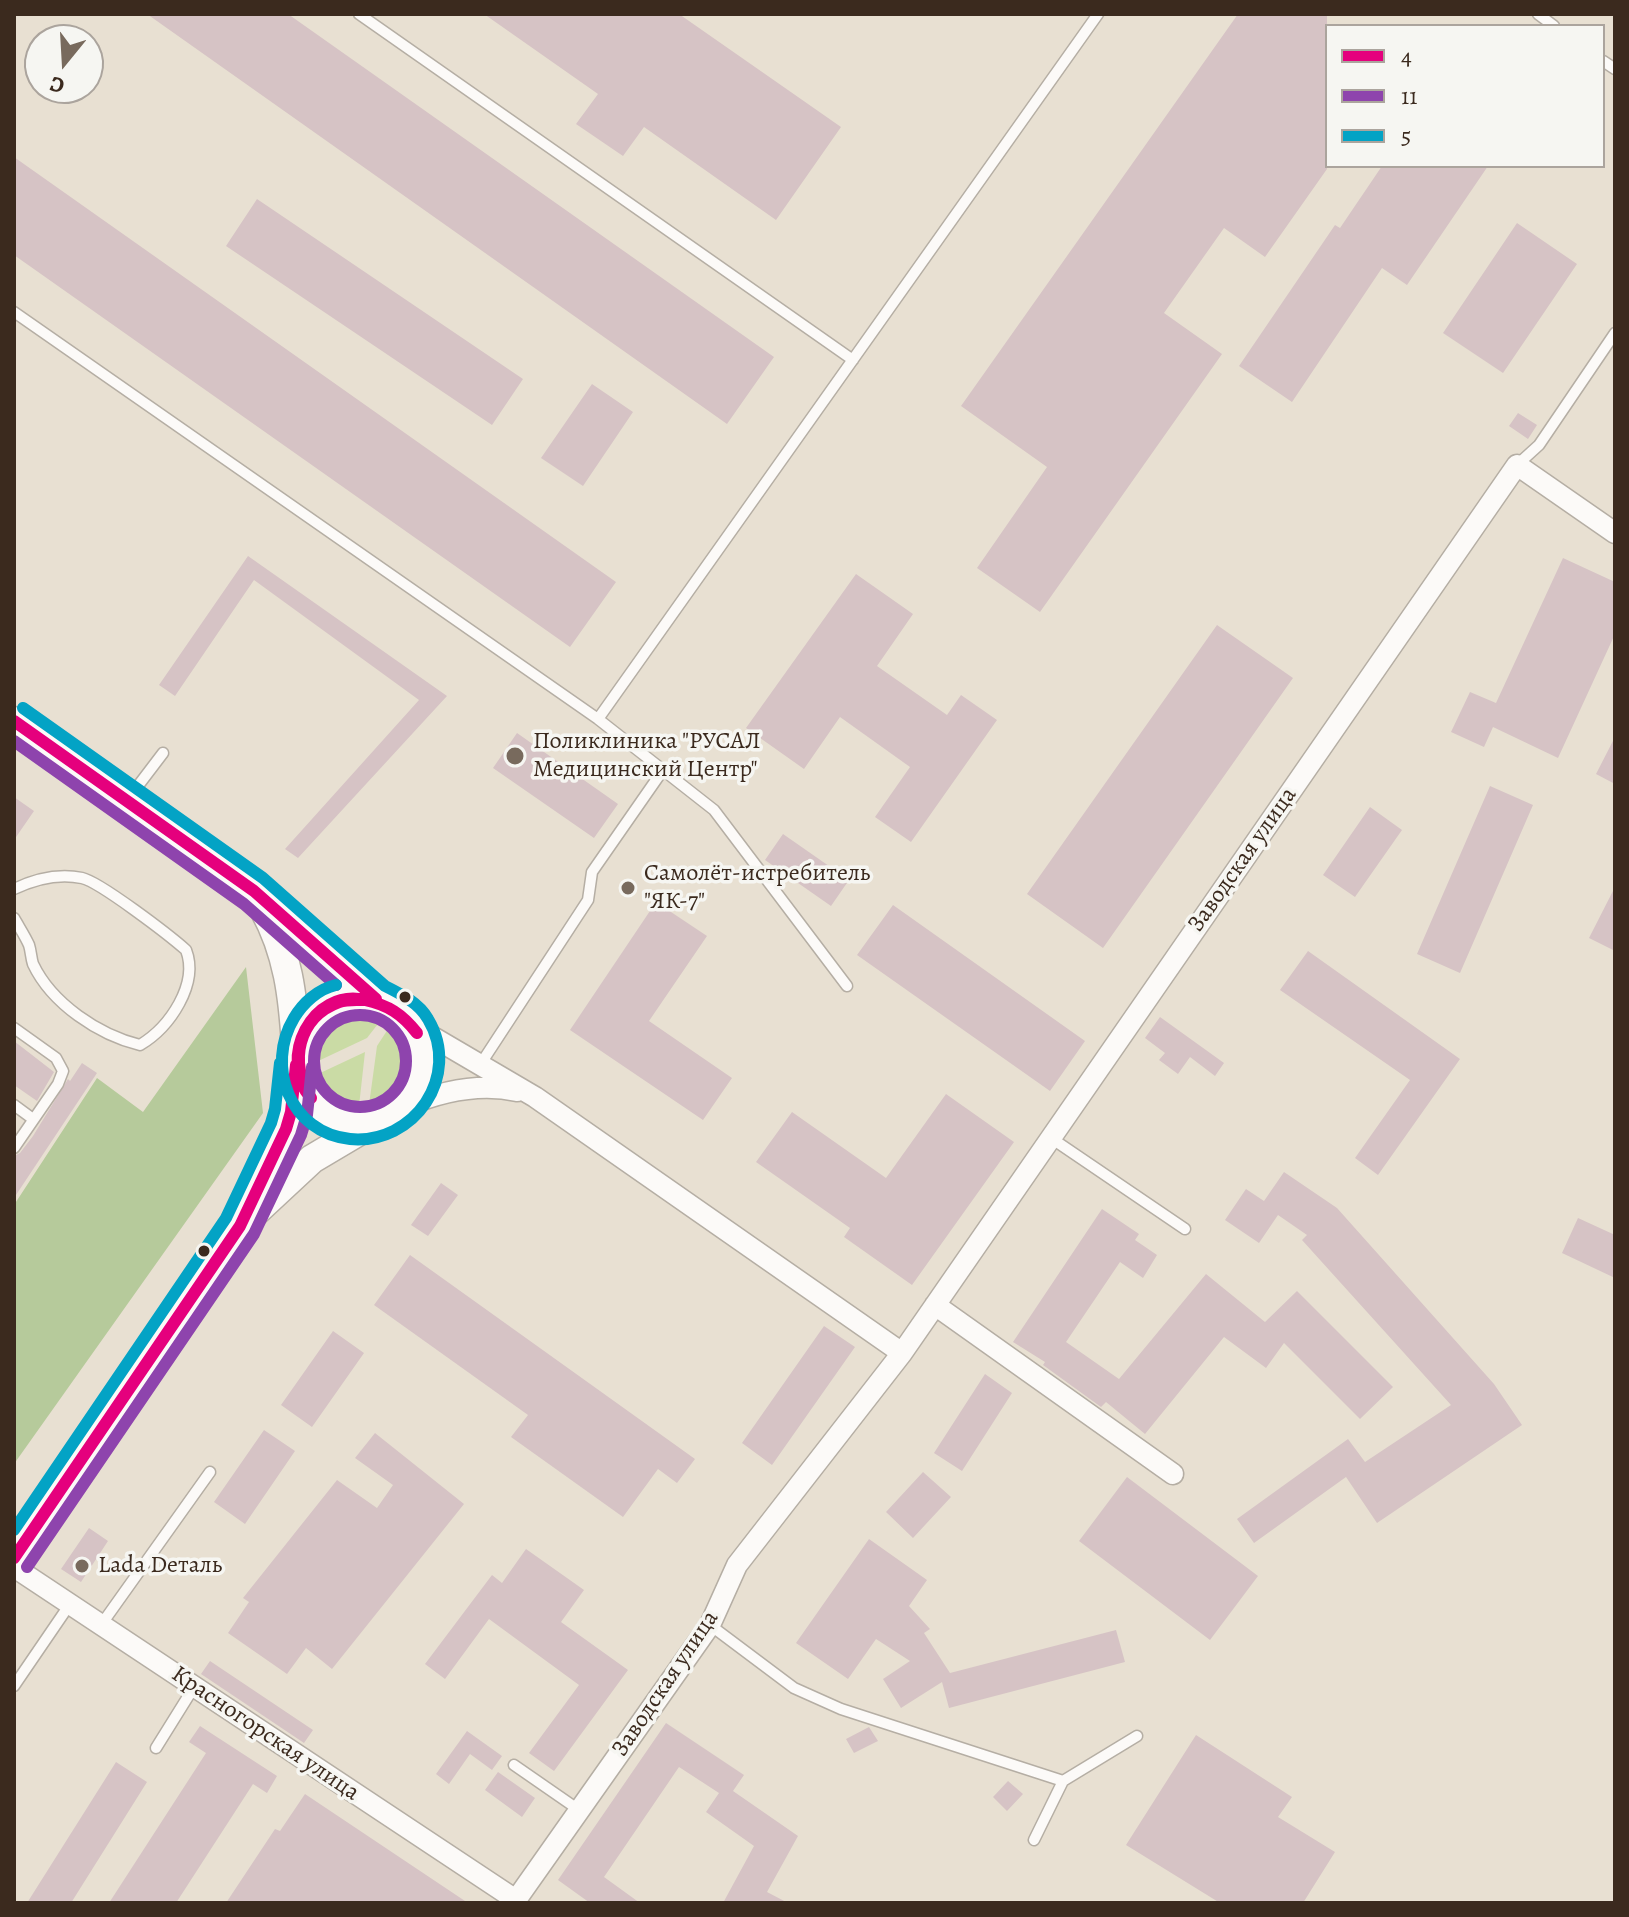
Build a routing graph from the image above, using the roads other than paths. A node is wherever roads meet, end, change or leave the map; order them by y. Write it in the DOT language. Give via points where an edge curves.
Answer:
graph roads {
  1 [pos="359,14"];
  2 [pos="1098,14"];
  3 [pos="14,312"];
  4 [pos="1615,333"];
  5 [pos="853,360"];
  6 [pos="1517,465"];
  7 [pos="1615,533"];
  8 [pos="598,719"];
  9 [pos="14,721"];
  10 [pos="163,753"];
  11 [pos="663,770"];
  12 [pos="127,801"];
  13 [pos="14,889"];
  14 [pos="254,891"];
  15 [pos="14,918"];
  16 [pos="847,986"];
  17 [pos="376,999"];
  18 [pos="414,1026"];
  19 [pos="14,1028"];
  20 [pos="296,1059"];
  21 [pos="480,1065"];
  22 [pos="533,1095"];
  23 [pos="14,1105"];
  24 [pos="402,1108"];
  25 [pos="33,1119"];
  26 [pos="373,1122"];
  27 [pos="1051,1138"];
  28 [pos="14,1148"];
  29 [pos="240,1226"];
  30 [pos="1185,1229"];
  31 [pos="935,1305"];
  32 [pos="902,1353"];
  33 [pos="210,1472"];
  34 [pos="1173,1474"];
  35 [pos="14,1558"];
  36 [pos="14,1567"];
  37 [pos="70,1604"];
  38 [pos="101,1625"];
  39 [pos="710,1625"];
  40 [pos="14,1686"];
  41 [pos="194,1687"];
  42 [pos="1137,1736"];
  43 [pos="156,1748"];
  44 [pos="514,1765"];
  45 [pos="1063,1781"];
  46 [pos="579,1810"];
  47 [pos="1034,1840"];
  48 [pos="517,1902"];
  1 -- 5 [label="lane"];
  2 -- 5 [label="lane"];
  3 -- 8 [label="lane"];
  4 -- 6 [label="lane" via="1539,445"];
  5 -- 8 [label="lane"];
  6 -- 7 [label="street"];
  6 -- 27 [label="street, Заводская улица"];
  8 -- 11 [label="lane"];
  9 -- 12 [label="main road"];
  10 -- 12 [label="lane"];
  11 -- 16 [label="lane" via="714,810"];
  11 -- 21 [label="lane" via="592,872 588,900"];
  12 -- 14 [label="main road"];
  13 -- 15 [label="lane" via="56,876 85,878 186,950 192,965 185,990 154,1036 140,1045 114,1038 76,1015 48,985"];
  14 -- 17 [label="main road"];
  14 -- 20 [label="main road" via="280,940 294,1012"];
  17 -- 18 [label="main road"];
  17 -- 20 [label="main road" via="328,1005 305,1028"];
  18 -- 21 [label="street"];
  18 -- 24 [label="main road" via="424,1061 421,1079"];
  19 -- 25 [label="lane" via="56,1058 63,1071"];
  20 -- 26 [label="main road" via="305,1093 327,1115"];
  20 -- 29 [label="main road" via="286,1129"];
  21 -- 22 [label="street"];
  22 -- 24 [label="street" via="468,1090 428,1096"];
  22 -- 32 [label="street"];
  23 -- 25 [label="lane"];
  24 -- 26 [label="main road"];
  25 -- 28 [label="lane"];
  26 -- 29 [label="main road" via="312,1159"];
  27 -- 30 [label="lane"];
  27 -- 31 [label="street, Заводская улица"];
  29 -- 35 [label="main road"];
  31 -- 32 [label="street, Заводская улица"];
  31 -- 34 [label="street"];
  32 -- 39 [label="street, Заводская улица" via="737,1565"];
  33 -- 38 [label="lane"];
  36 -- 37 [label="street, Красногорская улица"];
  37 -- 38 [label="street, Красногорская улица"];
  37 -- 40 [label="lane"];
  38 -- 41 [label="street, Красногорская улица"];
  39 -- 45 [label="lane" via="794,1688 841,1709"];
  39 -- 46 [label="street, Заводская улица"];
  41 -- 43 [label="lane"];
  41 -- 48 [label="street, Красногорская улица"];
  42 -- 45 [label="lane"];
  44 -- 46 [label="lane"];
  45 -- 47 [label="lane"];
  46 -- 48 [label="street, Заводская улица"];
}
